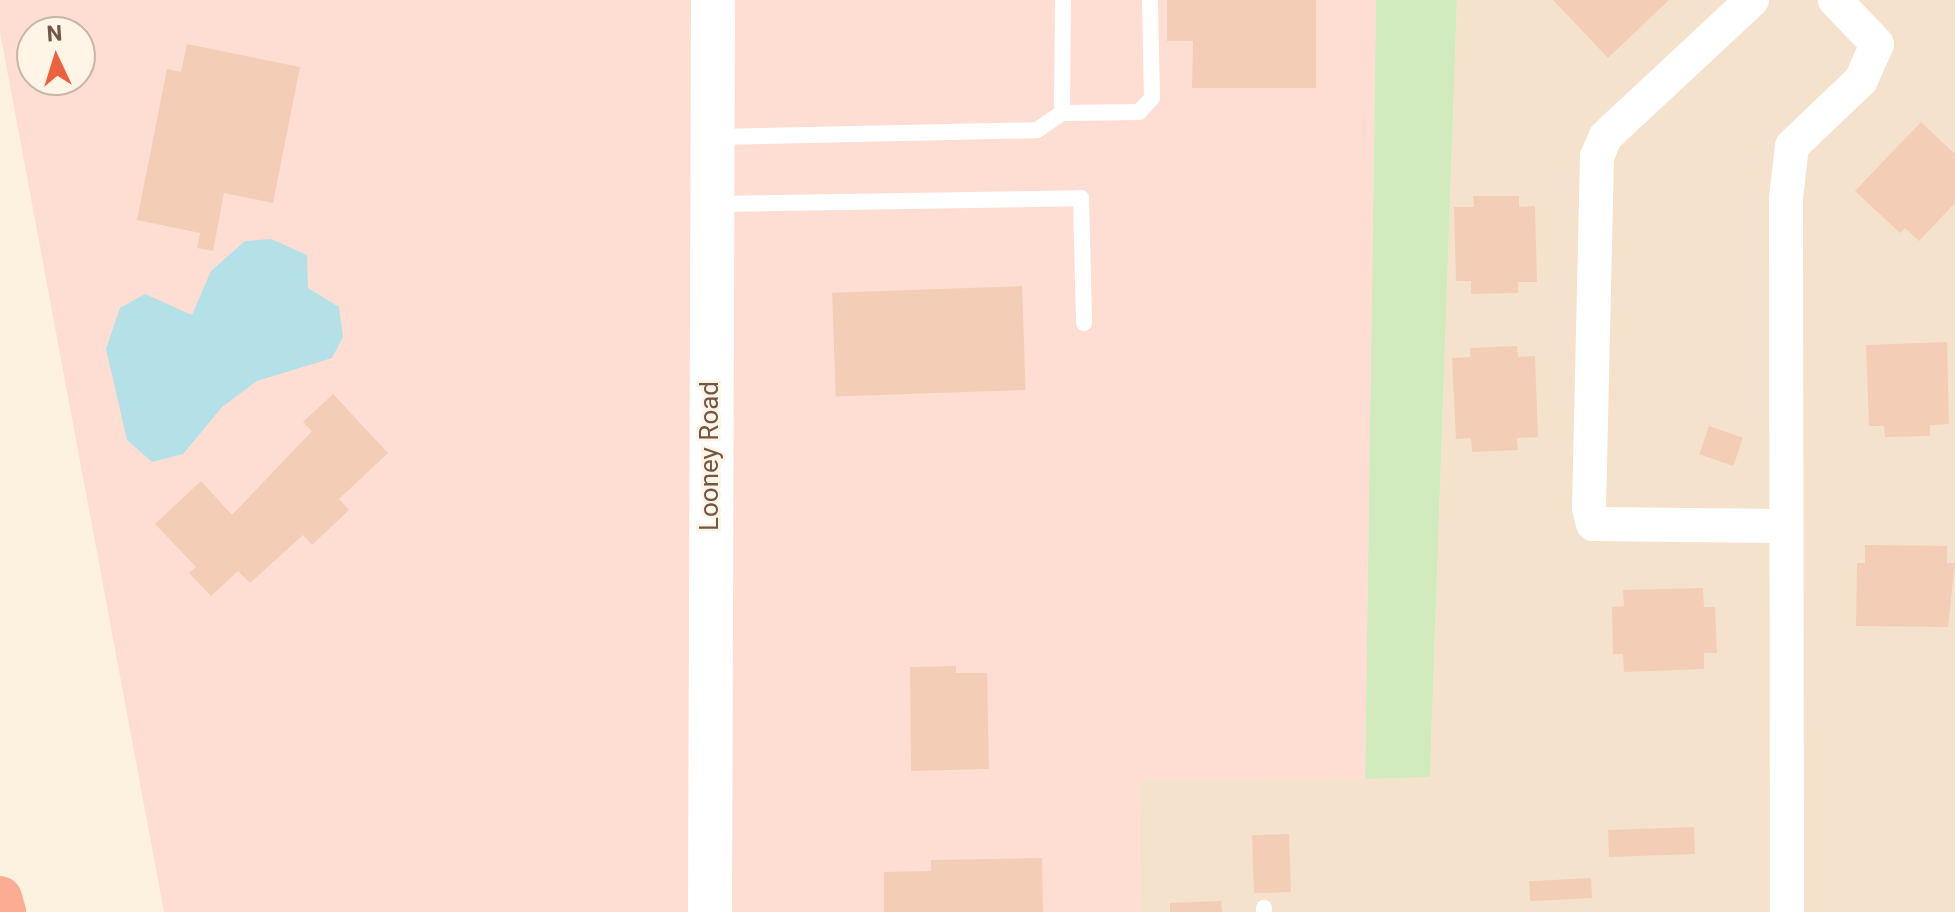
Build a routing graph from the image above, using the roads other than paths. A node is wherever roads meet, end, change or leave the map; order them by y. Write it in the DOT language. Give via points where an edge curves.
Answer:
graph roads {
  1 [pos="713,0"];
  2 [pos="1063,0"];
  3 [pos="1150,0"];
  4 [pos="1752,0"];
  5 [pos="1835,0"];
  6 [pos="1062,113"];
  7 [pos="712,138"];
  8 [pos="712,204"];
  9 [pos="1084,323"];
  10 [pos="1783,526"];
  11 [pos="0,898"];
  12 [pos="4,912"];
  13 [pos="710,912"];
  14 [pos="1787,912"];
  1 -- 7 [label="street, Looney Road"];
  2 -- 6 [label="lane"];
  3 -- 6 [label="lane" via="1152,98 1139,112"];
  4 -- 10 [label="street" via="1606,136 1597,156 1589,508 1593,524"];
  5 -- 10 [label="street" via="1877,44 1861,80 1792,146"];
  6 -- 7 [label="lane" via="1037,130"];
  7 -- 8 [label="street, Looney Road"];
  8 -- 9 [label="lane" via="1081,198"];
  8 -- 13 [label="street, Looney Road"];
  10 -- 14 [label="street"];
  11 -- 12 [label="highway"];
}
